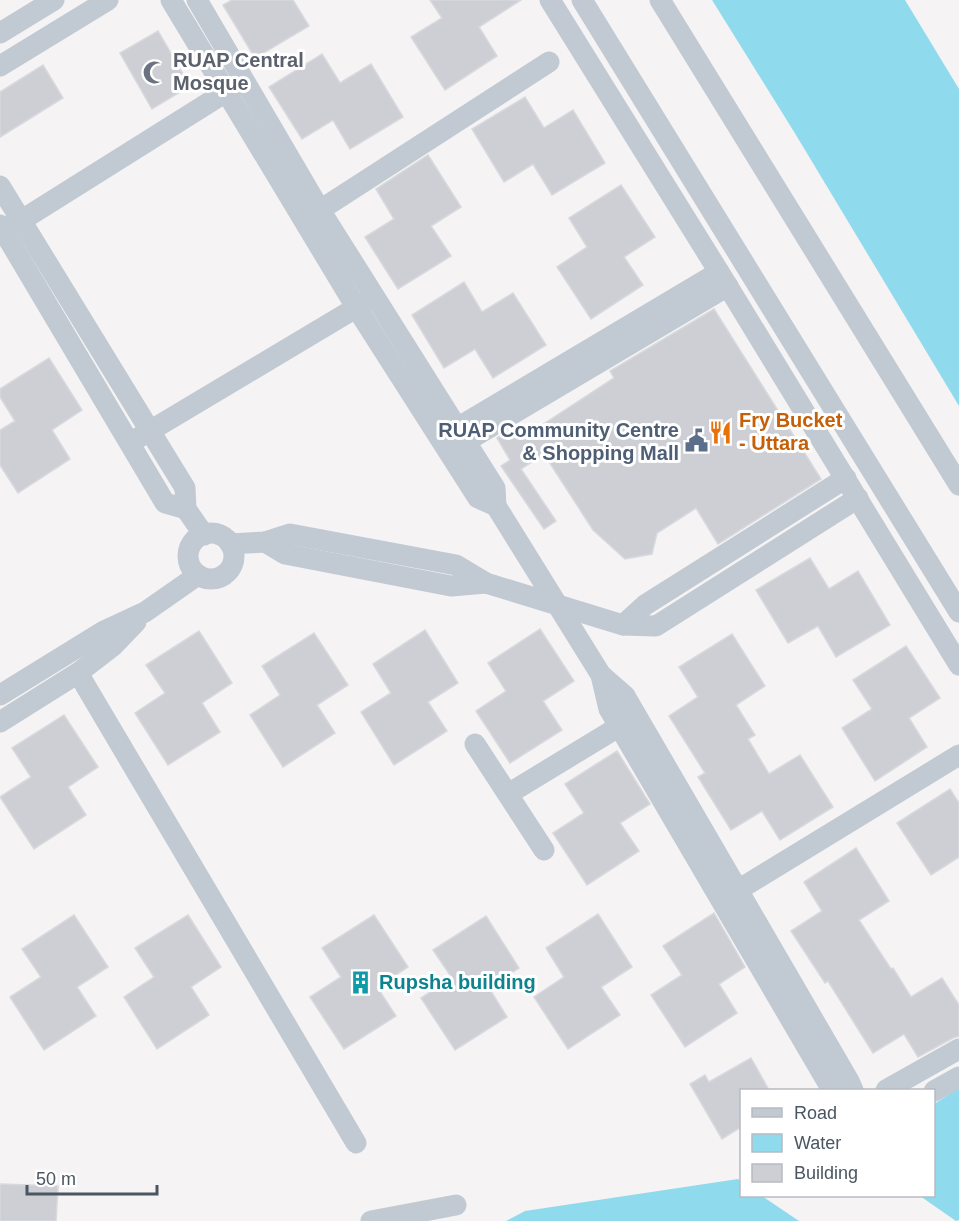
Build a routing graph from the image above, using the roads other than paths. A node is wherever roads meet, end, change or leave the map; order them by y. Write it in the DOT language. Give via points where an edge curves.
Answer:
graph roads {
  1 [pos="54,0"];
  2 [pos="108,0"];
  3 [pos="171,0"];
  4 [pos="197,0"];
  5 [pos="550,0"];
  6 [pos="582,0"];
  7 [pos="660,0"];
  8 [pos="0,33"];
  9 [pos="549,62"];
  10 [pos="0,66"];
  11 [pos="244,80"];
  12 [pos="226,91"];
  13 [pos="0,186"];
  14 [pos="320,210"];
  15 [pos="8,224"];
  16 [pos="747,267"];
  17 [pos="724,279"];
  18 [pos="374,297"];
  19 [pos="461,435"];
  20 [pos="130,443"];
  21 [pos="846,478"];
  22 [pos="959,485"];
  23 [pos="858,498"];
  24 [pos="496,506"];
  25 [pos="186,509"];
  26 [pos="204,535"];
  27 [pos="230,544"];
  28 [pos="198,575"];
  29 [pos="557,604"];
  30 [pos="145,612"];
  31 [pos="959,612"];
  32 [pos="623,625"];
  33 [pos="959,665"];
  34 [pos="78,673"];
  35 [pos="601,675"];
  36 [pos="0,695"];
  37 [pos="0,722"];
  38 [pos="620,726"];
  39 [pos="475,744"];
  40 [pos="959,755"];
  41 [pos="508,794"];
  42 [pos="544,850"];
  43 [pos="729,896"];
  44 [pos="959,1049"];
  45 [pos="959,1077"];
  46 [pos="831,1089"];
  47 [pos="852,1089"];
  48 [pos="888,1089"];
  49 [pos="935,1090"];
  50 [pos="356,1143"];
  51 [pos="456,1205"];
  52 [pos="371,1221"];
  1 -- 8 [label="street"];
  2 -- 10 [label="street"];
  3 -- 12 [label="street"];
  4 -- 11 [label="street"];
  5 -- 17 [label="street"];
  6 -- 16 [label="street"];
  7 -- 22 [label="street"];
  9 -- 14 [label="street"];
  11 -- 12 [label="street"];
  11 -- 14 [label="street"];
  12 -- 15 [label="street"];
  12 -- 24 [label="street" via="356,307 478,498"];
  13 -- 15 [label="street"];
  14 -- 18 [label="street"];
  15 -- 20 [label="street"];
  15 -- 25 [label="street" via="185,488"];
  16 -- 17 [label="street"];
  16 -- 31 [label="street"];
  17 -- 19 [label="street"];
  17 -- 21 [label="street"];
  18 -- 19 [label="street"];
  18 -- 20 [label="street"];
  19 -- 24 [label="street" via="495,488"];
  20 -- 25 [label="street" via="165,503"];
  21 -- 23 [label="street"];
  21 -- 32 [label="street" via="645,605"];
  23 -- 32 [label="street" via="656,626"];
  23 -- 33 [label="street"];
  24 -- 29 [label="street"];
  25 -- 26 [label="street"];
  26 -- 27 [label="street" via="218,534"];
  26 -- 28 [label="street" via="196,539 189,551 190,564"];
  27 -- 28 [label="street" via="234,559 227,573 213,579"];
  27 -- 29 [label="street" via="265,542 290,534 456,565 486,583"];
  28 -- 30 [label="street"];
  29 -- 32 [label="street"];
  29 -- 35 [label="street"];
  30 -- 34 [label="street" via="113,646"];
  30 -- 36 [label="street" via="104,631"];
  34 -- 37 [label="street"];
  34 -- 50 [label="street"];
  35 -- 38 [label="street" via="609,709"];
  35 -- 43 [label="street" via="625,696"];
  38 -- 41 [label="street"];
  38 -- 43 [label="street"];
  39 -- 41 [label="street"];
  40 -- 43 [label="street"];
  41 -- 42 [label="street"];
  43 -- 46 [label="street" via="751,952"];
  43 -- 47 [label="street"];
  44 -- 48 [label="street"];
  45 -- 49 [label="street"];
  51 -- 52 [label="street"];
}
